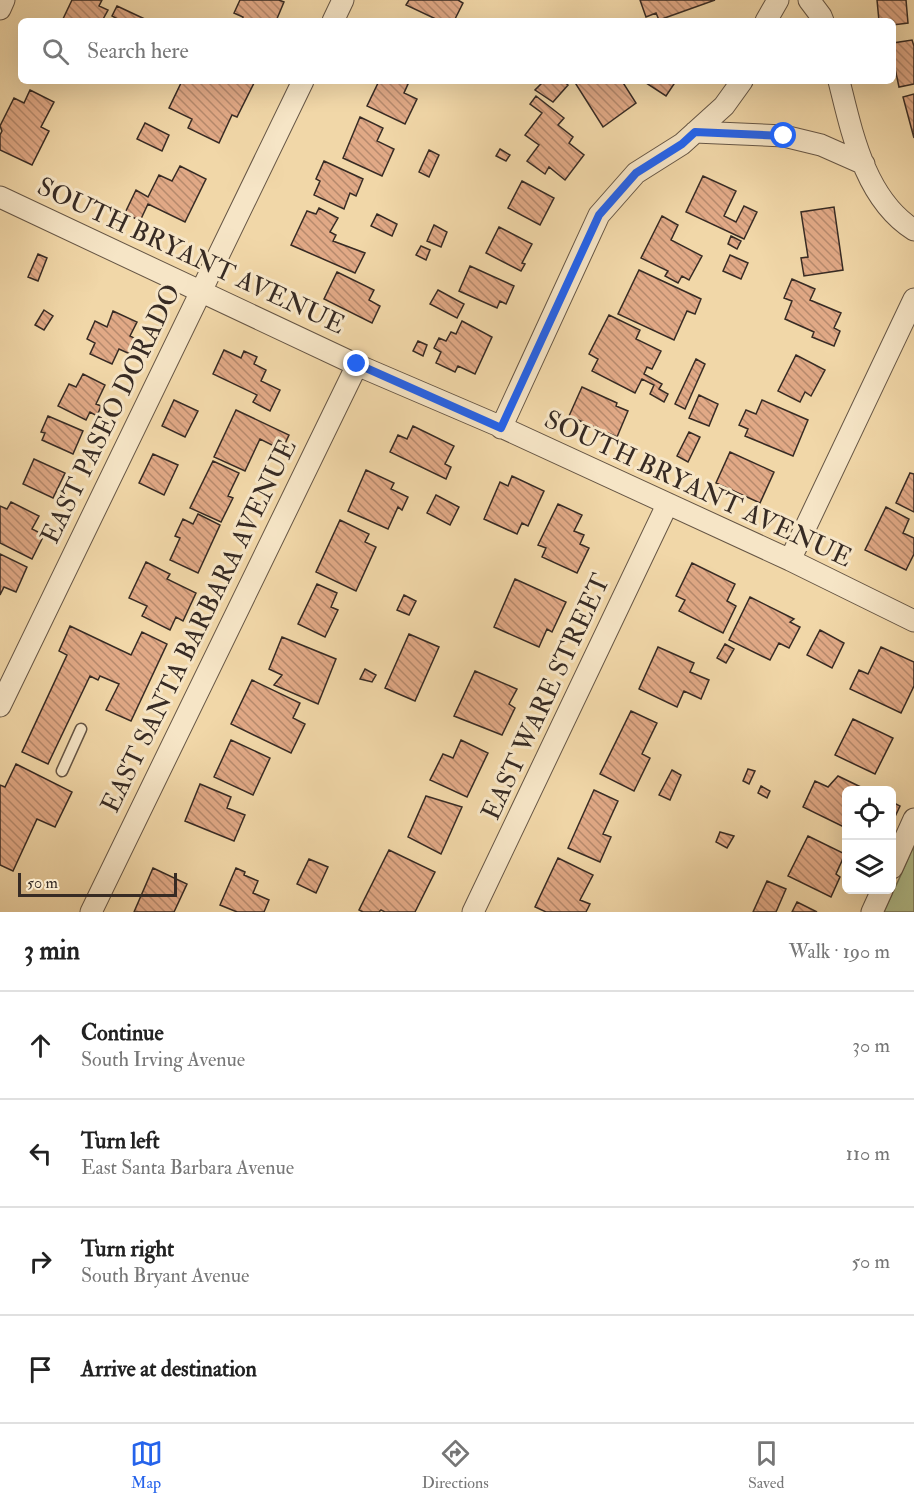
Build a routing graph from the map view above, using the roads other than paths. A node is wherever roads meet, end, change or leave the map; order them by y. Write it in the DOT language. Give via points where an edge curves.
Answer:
graph roads {
  1 [pos="4,0"];
  2 [pos="343,0"];
  3 [pos="778,0"];
  4 [pos="809,0"];
  5 [pos="0,9"];
  6 [pos="334,18"];
  7 [pos="768,18"];
  8 [pos="821,18"];
  9 [pos="302,84"];
  10 [pos="740,84"];
  11 [pos="840,84"];
  12 [pos="695,132"];
  13 [pos="864,164"];
  14 [pos="0,197"];
  15 [pos="914,230"];
  16 [pos="200,291"];
  17 [pos="914,299"];
  18 [pos="357,364"];
  19 [pos="501,428"];
  20 [pos="667,505"];
  21 [pos="790,560"];
  22 [pos="914,621"];
  23 [pos="0,706"];
  24 [pos="81,729"];
  25 [pos="62,771"];
  26 [pos="914,819"];
  27 [pos="896,857"];
  28 [pos="880,894"];
  29 [pos="91,912"];
  30 [pos="473,912"];
  31 [pos="872,912"];
  1 -- 5 [label="street"];
  2 -- 6 [label="street"];
  3 -- 7 [label="street"];
  4 -- 8 [label="street"];
  9 -- 16 [label="street, EAST PASEO DORADO"];
  10 -- 12 [label="street" via="724,106"];
  11 -- 13 [label="street"];
  12 -- 13 [label="street" via="784,136 821,145"];
  12 -- 19 [label="street" via="636,173 599,215"];
  13 -- 15 [label="street" via="880,198"];
  14 -- 16 [label="street, SOUTH BRYANT AVENUE"];
  16 -- 18 [label="street, SOUTH BRYANT AVENUE"];
  16 -- 23 [label="street, EAST PASEO DORADO"];
  17 -- 21 [label="street"];
  18 -- 19 [label="street, SOUTH BRYANT AVENUE"];
  18 -- 29 [label="street, EAST SANTA BARBARA AVENUE"];
  19 -- 20 [label="street, SOUTH BRYANT AVENUE"];
  20 -- 21 [label="street, SOUTH BRYANT AVENUE"];
  20 -- 30 [label="street, EAST WARE STREET"];
  21 -- 22 [label="street, SOUTH BRYANT AVENUE"];
  24 -- 25 [label="lane"];
  26 -- 27 [label="street"];
  28 -- 31 [label="street"];
}
